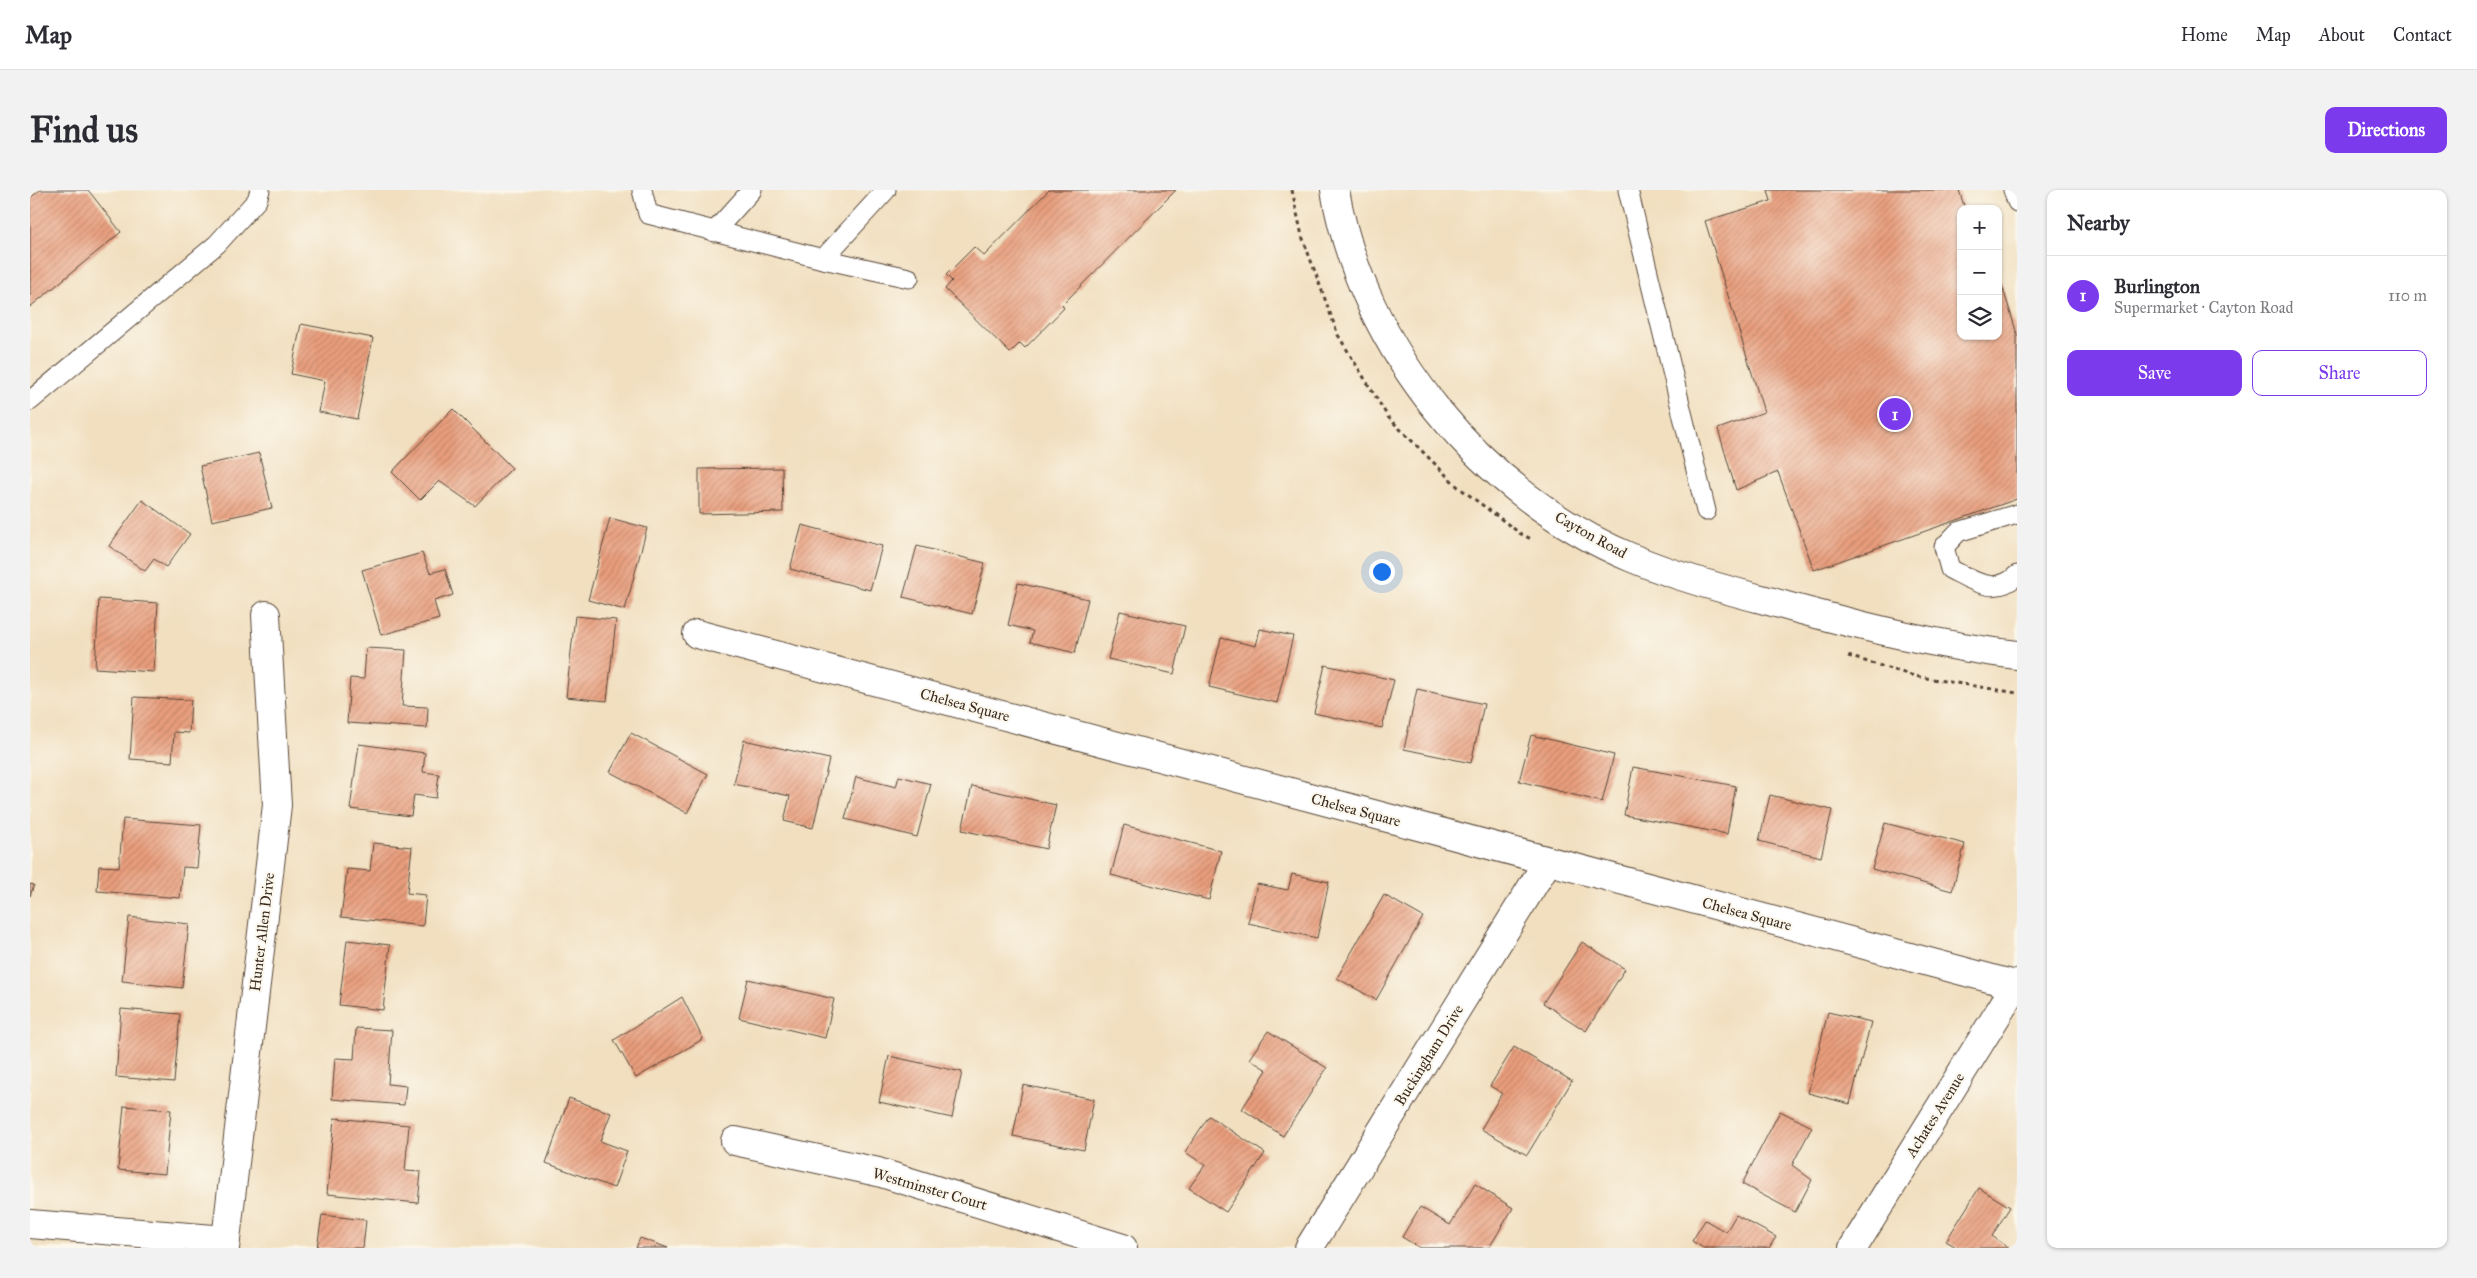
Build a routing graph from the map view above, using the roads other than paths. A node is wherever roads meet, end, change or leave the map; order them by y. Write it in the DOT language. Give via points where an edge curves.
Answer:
graph roads {
  1 [pos="260,190"];
  2 [pos="642,190"];
  3 [pos="752,190"];
  4 [pos="886,190"];
  5 [pos="1335,190"];
  6 [pos="1628,190"];
  7 [pos="2013,190"];
  8 [pos="2017,202"];
  9 [pos="714,232"];
  10 [pos="823,259"];
  11 [pos="910,278"];
  12 [pos="30,401"];
  13 [pos="1706,511"];
  14 [pos="2017,514"];
  15 [pos="2017,575"];
  16 [pos="266,615"];
  17 [pos="697,634"];
  18 [pos="2017,655"];
  19 [pos="1548,861"];
  20 [pos="2016,984"];
  21 [pos="735,1141"];
  22 [pos="30,1224"];
  23 [pos="225,1244"];
  24 [pos="1123,1248"];
  25 [pos="1309,1248"];
  26 [pos="1854,1248"];
  1 -- 12 [label="lane" via="257,200 217,244"];
  2 -- 9 [label="lane" via="648,214"];
  3 -- 9 [label="lane"];
  4 -- 10 [label="lane"];
  5 -- 18 [label="street, Cayton Road" via="1352,254 1375,311 1410,372 1447,422 1483,461 1524,495 1575,530 1630,558 1680,577 1894,635"];
  6 -- 13 [label="lane"];
  7 -- 8 [label="lane"];
  9 -- 10 [label="lane"];
  10 -- 11 [label="lane"];
  14 -- 15 [label="lane" via="1958,532 1944,547 1950,569 1987,587 2011,581"];
  16 -- 23 [label="street, Hunter Allen Drive" via="277,805"];
  17 -- 19 [label="street, Chelsea Square"];
  19 -- 20 [label="street, Chelsea Square"];
  19 -- 25 [label="street, Buckingham Drive"];
  20 -- 26 [label="street, Achates Avenue"];
  21 -- 24 [label="street, Westminster Court" via="878,1172"];
  22 -- 23 [label="street"];
}
